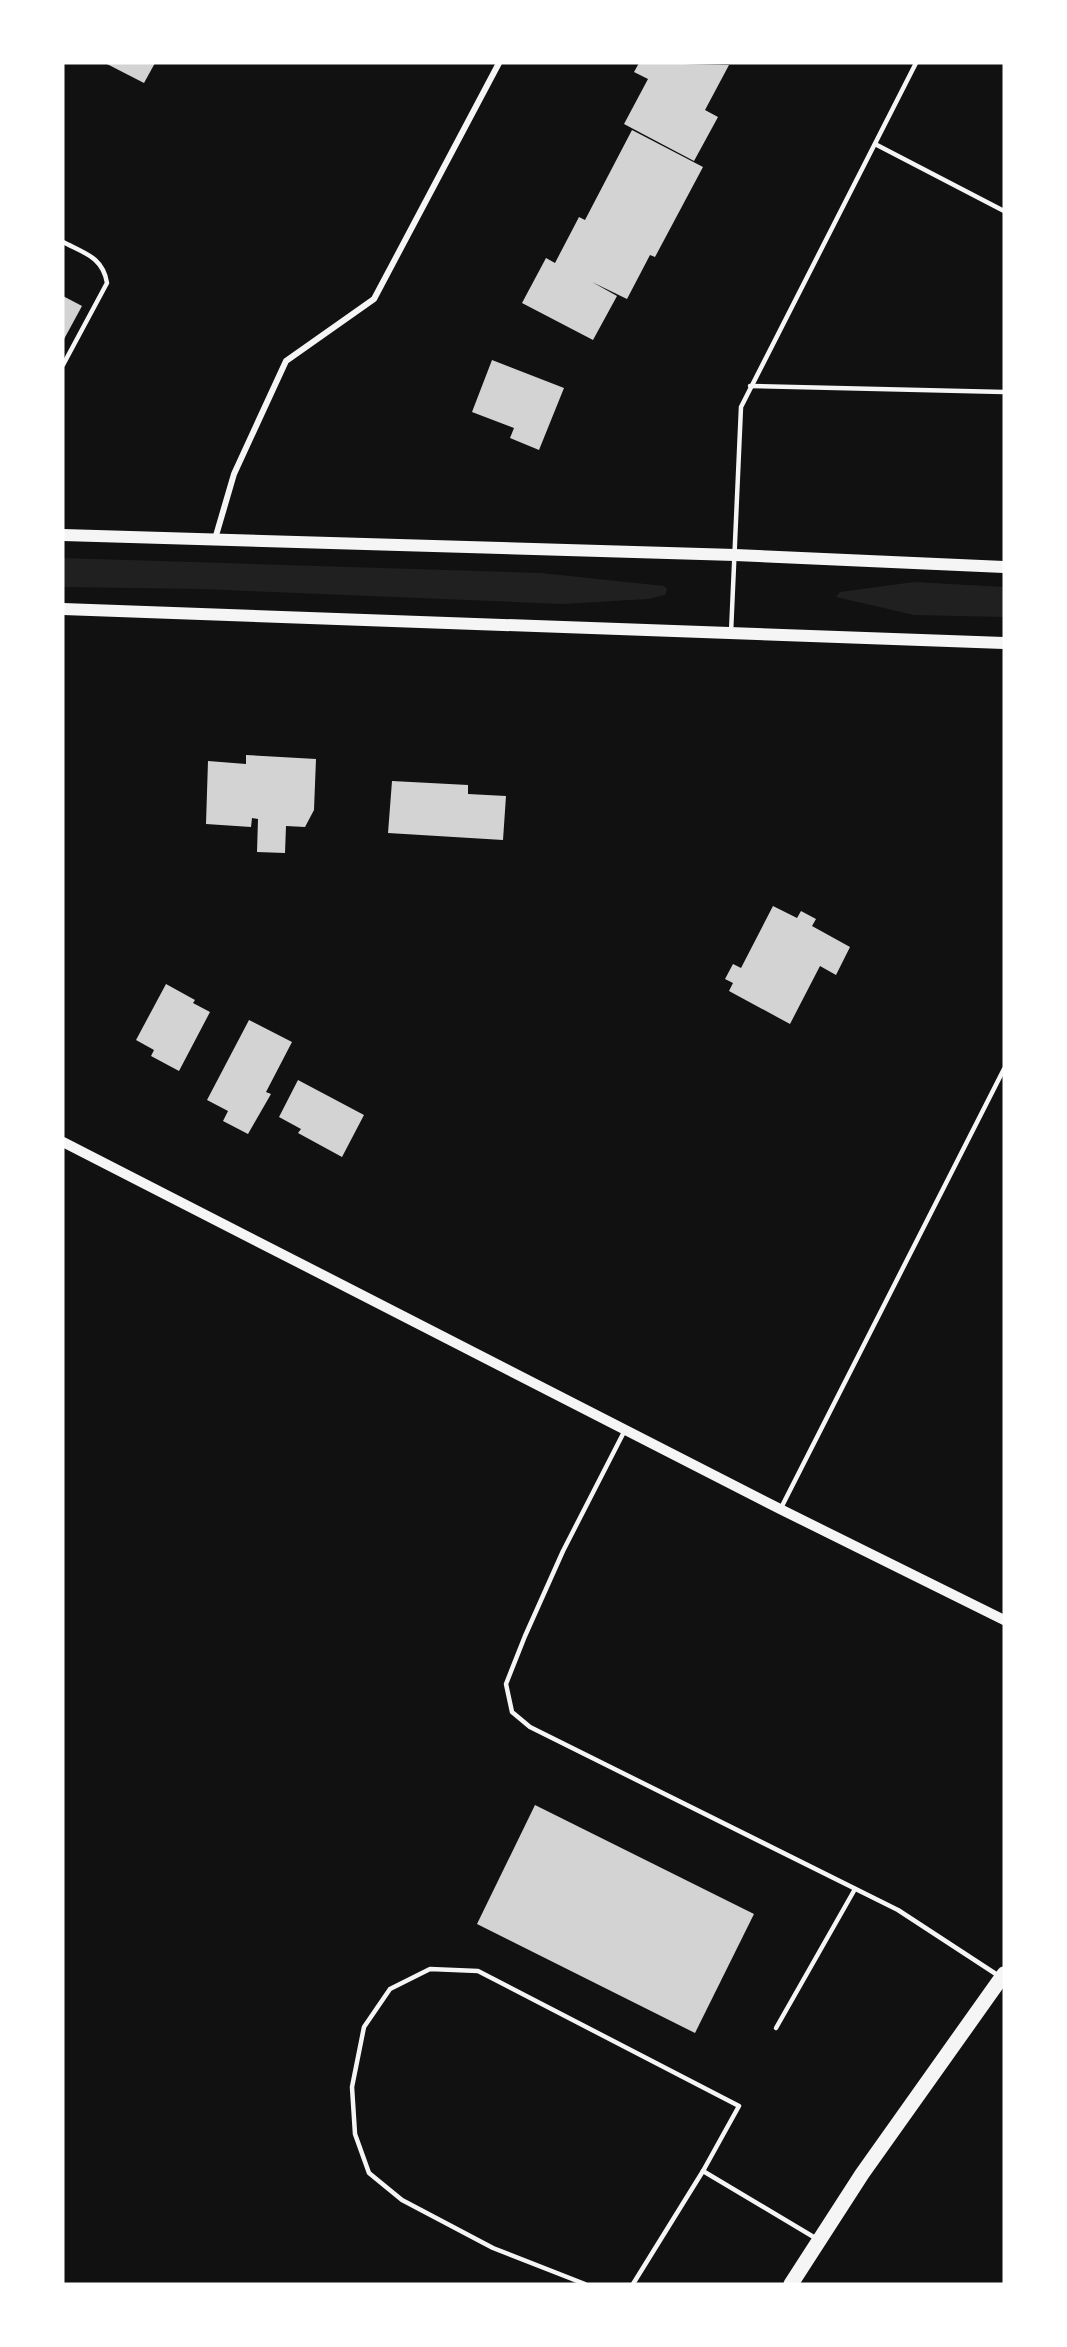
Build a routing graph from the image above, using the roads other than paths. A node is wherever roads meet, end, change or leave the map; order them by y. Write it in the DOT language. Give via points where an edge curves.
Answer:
graph roads {
  1 [pos="499,63"];
  2 [pos="916,63"];
  3 [pos="875,144"];
  4 [pos="1004,211"];
  5 [pos="63,242"];
  6 [pos="63,365"];
  7 [pos="750,386"];
  8 [pos="1004,392"];
  9 [pos="63,535"];
  10 [pos="215,539"];
  11 [pos="735,555"];
  12 [pos="1004,567"];
  13 [pos="63,609"];
  14 [pos="731,633"];
  15 [pos="1004,643"];
  16 [pos="1004,1069"];
  17 [pos="63,1142"];
  18 [pos="625,1430"];
  19 [pos="780,1509"];
  20 [pos="1004,1620"];
  21 [pos="855,1889"];
  22 [pos="1003,1976"];
  23 [pos="776,2028"];
  24 [pos="703,2171"];
  25 [pos="819,2240"];
  26 [pos="585,2284"];
  27 [pos="633,2284"];
  28 [pos="791,2284"];
  1 -- 10 [label="street" via="374,298 286,361 234,474"];
  2 -- 3 [label="lane"];
  3 -- 4 [label="lane"];
  3 -- 7 [label="lane"];
  5 -- 6 [label="lane" via="97,259 105,270 107,283"];
  7 -- 8 [label="lane"];
  7 -- 11 [label="lane" via="741,407"];
  9 -- 10 [label="main road"];
  10 -- 11 [label="main road"];
  11 -- 12 [label="main road"];
  11 -- 14 [label="lane"];
  13 -- 14 [label="main road"];
  14 -- 15 [label="main road"];
  16 -- 19 [label="lane"];
  17 -- 18 [label="street"];
  18 -- 19 [label="street"];
  18 -- 21 [label="lane" via="525,1636 507,1684 512,1712 530,1727"];
  19 -- 20 [label="street"];
  21 -- 22 [label="lane" via="898,1910"];
  21 -- 23 [label="lane"];
  22 -- 25 [label="main road"];
  24 -- 25 [label="lane"];
  24 -- 26 [label="lane" via="739,2106 478,1971 430,1969 390,1989 364,2027 352,2087 355,2134 369,2173 402,2200 493,2248"];
  24 -- 27 [label="lane"];
  25 -- 28 [label="main road"];
}
